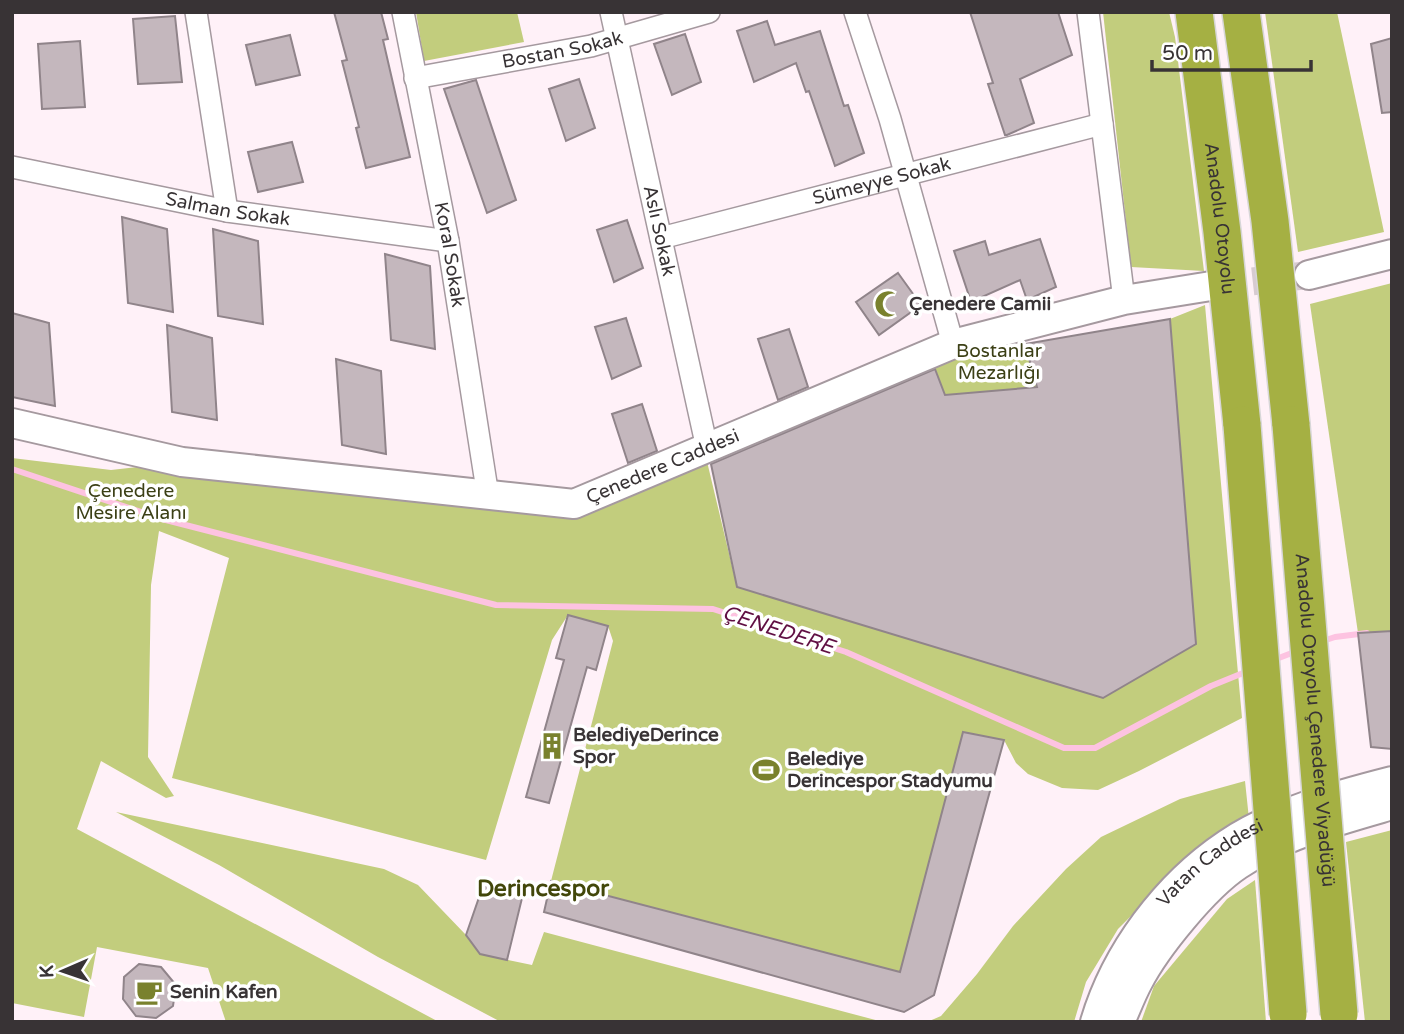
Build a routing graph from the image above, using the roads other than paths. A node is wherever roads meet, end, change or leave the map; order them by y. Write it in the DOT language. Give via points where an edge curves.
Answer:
graph roads {
  1 [pos="196,12"];
  2 [pos="403,12"];
  3 [pos="611,12"];
  4 [pos="709,12"];
  5 [pos="855,12"];
  6 [pos="1088,12"];
  7 [pos="1194,12"];
  8 [pos="1241,12"];
  9 [pos="618,39"];
  10 [pos="415,78"];
  11 [pos="1102,124"];
  12 [pos="12,167"];
  13 [pos="906,174"];
  14 [pos="227,211"];
  15 [pos="661,238"];
  16 [pos="448,241"];
  17 [pos="1392,254"];
  18 [pos="1309,275"];
  19 [pos="1211,286"];
  20 [pos="1124,300"];
  21 [pos="953,344"];
  22 [pos="12,423"];
  23 [pos="707,448"];
  24 [pos="488,496"];
  25 [pos="1392,780"];
  26 [pos="1392,805"];
  27 [pos="1289,1018"];
  28 [pos="1339,1018"];
  29 [pos="1095,1022"];
  30 [pos="1121,1022"];
  1 -- 14 [label="street"];
  2 -- 10 [label="street, Koral Sokak"];
  3 -- 9 [label="street, Aslı Sokak"];
  4 -- 9 [label="street, Bostan Sokak"];
  5 -- 13 [label="street"];
  6 -- 11 [label="street"];
  7 -- 27 [label="highway, Anadolu Otoyolu, bridge" via="1242,425"];
  8 -- 28 [label="highway, Anadolu Otoyolu Çenedere Viyadüğü, bridge" via="1270,221 1291,425"];
  9 -- 10 [label="street, Bostan Sokak"];
  9 -- 15 [label="street, Aslı Sokak"];
  10 -- 16 [label="street, Koral Sokak"];
  11 -- 13 [label="street, Sümeyye Sokak"];
  11 -- 20 [label="street"];
  12 -- 14 [label="street, Salman Sokak"];
  13 -- 15 [label="street, Sümeyye Sokak"];
  13 -- 21 [label="street"];
  14 -- 16 [label="street, Salman Sokak"];
  15 -- 23 [label="street, Aslı Sokak"];
  16 -- 24 [label="street, Koral Sokak"];
  17 -- 18 [label="street"];
  19 -- 20 [label="street, Çenedere Caddesi"];
  20 -- 21 [label="street, Çenedere Caddesi"];
  21 -- 23 [label="street, Çenedere Caddesi"];
  22 -- 24 [label="street, Çenedere Caddesi" via="182,462"];
  23 -- 24 [label="street, Çenedere Caddesi" via="574,504"];
  25 -- 29 [label="street, Vatan Caddesi" via="1263,824 1205,861 1138,934 1115,970"];
  26 -- 30 [label="street, Vatan Caddesi" via="1274,845 1237,866 1213,886 1157,952"];
}
